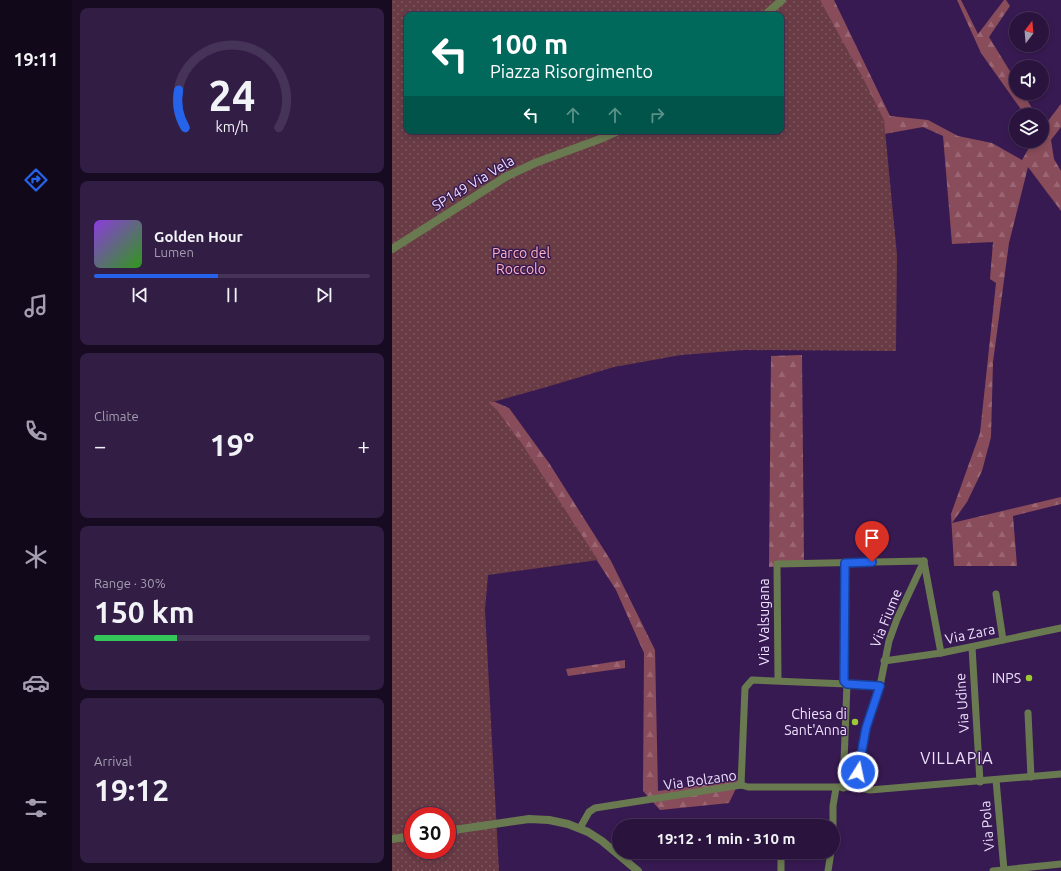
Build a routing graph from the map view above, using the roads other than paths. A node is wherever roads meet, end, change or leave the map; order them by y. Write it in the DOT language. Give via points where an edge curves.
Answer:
graph roads {
  1 [pos="782,0"];
  2 [pos="768,12"];
  3 [pos="612,134"];
  4 [pos="392,249"];
  5 [pos="924,562"];
  6 [pos="845,563"];
  7 [pos="996,594"];
  8 [pos="1061,628"];
  9 [pos="1003,640"];
  10 [pos="972,647"];
  11 [pos="941,653"];
  12 [pos="884,661"];
  13 [pos="778,680"];
  14 [pos="847,684"];
  15 [pos="880,686"];
  16 [pos="1028,713"];
  17 [pos="1061,774"];
  18 [pos="1031,777"];
  19 [pos="996,780"];
  20 [pos="980,782"];
  21 [pos="741,786"];
  22 [pos="839,788"];
  23 [pos="856,788"];
  24 [pos="833,819"];
  25 [pos="580,828"];
  26 [pos="456,830"];
  27 [pos="404,837"];
  28 [pos="392,839"];
  29 [pos="781,859"];
  30 [pos="830,859"];
  31 [pos="1061,864"];
  32 [pos="1004,870"];
  33 [pos="638,871"];
  34 [pos="781,871"];
  35 [pos="828,871"];
  36 [pos="993,871"];
  1 -- 2 [label="street"];
  3 -- 4 [label="street, SP149 Via Vela" via="507,176"];
  5 -- 6 [label="street"];
  5 -- 11 [label="street"];
  5 -- 12 [label="street, Via Fiume" via="897,619"];
  6 -- 13 [label="street, Via Valsugana" via="777,564"];
  6 -- 14 [label="street" via="844,681"];
  7 -- 9 [label="street"];
  8 -- 9 [label="street, Via Zara"];
  9 -- 10 [label="street, Via Zara"];
  10 -- 11 [label="street, Via Zara"];
  10 -- 20 [label="street, Via Udine"];
  11 -- 12 [label="street, Via Zara"];
  12 -- 15 [label="street, Via Fiume"];
  13 -- 14 [label="street"];
  13 -- 21 [label="street" via="752,680 745,688"];
  14 -- 15 [label="street"];
  14 -- 22 [label="street"];
  15 -- 23 [label="street, Via Fiume" via="866,728"];
  16 -- 18 [label="street"];
  17 -- 18 [label="street, Via Bolzano"];
  18 -- 19 [label="street, Via Bolzano"];
  19 -- 20 [label="street, Via Bolzano"];
  19 -- 32 [label="street, Via Pola"];
  20 -- 23 [label="street, Via Bolzano" via="870,790"];
  21 -- 22 [label="street, Via Bolzano"];
  21 -- 25 [label="street, Via Bolzano" via="595,808 589,812"];
  22 -- 23 [label="street, Via Bolzano"];
  22 -- 24 [label="street" via="833,806"];
  25 -- 26 [label="street" via="536,818"];
  25 -- 33 [label="street" via="602,841"];
  27 -- 28 [label="street"];
  29 -- 34 [label="street"];
  30 -- 35 [label="street"];
  31 -- 32 [label="street"];
  32 -- 36 [label="street"];
}
